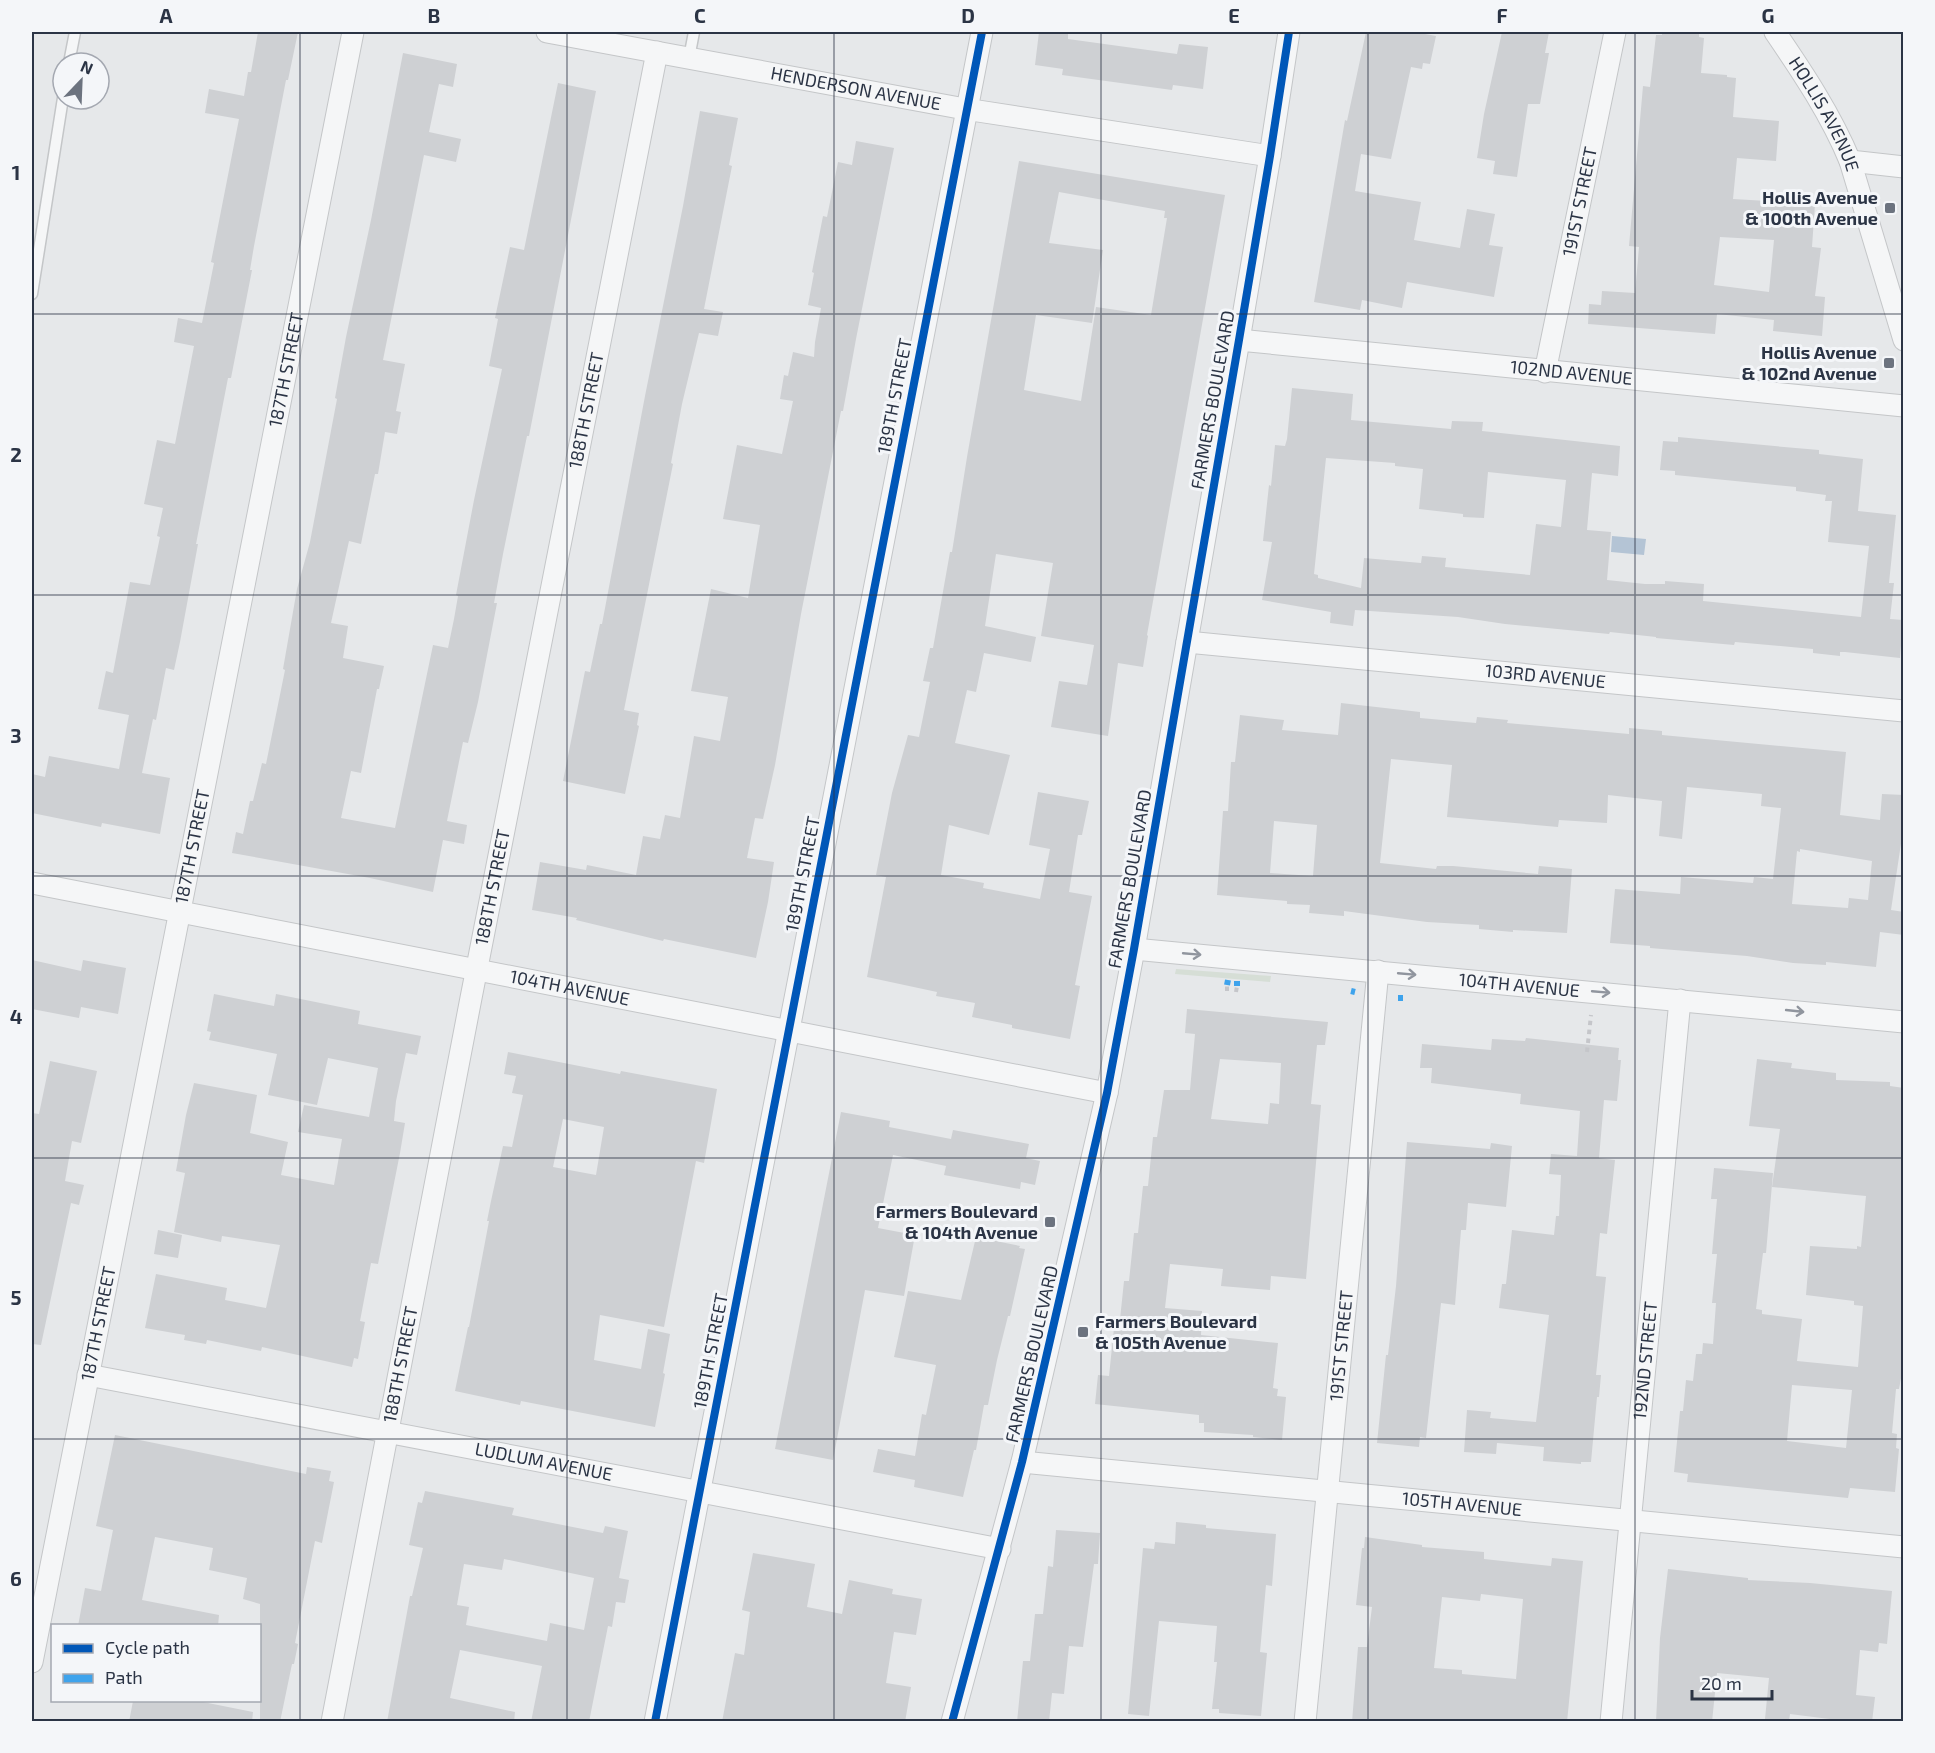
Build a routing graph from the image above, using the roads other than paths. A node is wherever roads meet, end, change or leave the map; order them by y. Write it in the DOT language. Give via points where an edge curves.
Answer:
graph roads {
  1 [pos="75,32"];
  2 [pos="353,32"];
  3 [pos="547,32"];
  4 [pos="694,32"];
  5 [pos="982,32"];
  6 [pos="1288,32"];
  7 [pos="1615,32"];
  8 [pos="1775,32"];
  9 [pos="618,38"];
  10 [pos="71,51"];
  11 [pos="657,52"];
  12 [pos="689,58"];
  13 [pos="965,109"];
  14 [pos="61,111"];
  15 [pos="1270,156"];
  16 [pos="1850,161"];
  17 [pos="1904,167"];
  18 [pos="32,294"];
  19 [pos="1239,340"];
  20 [pos="1904,340"];
  21 [pos="1545,372"];
  22 [pos="1904,406"];
  23 [pos="1187,642"];
  24 [pos="1904,711"];
  25 [pos="32,884"];
  26 [pos="178,911"];
  27 [pos="1134,949"];
  28 [pos="477,970"];
  29 [pos="1378,971"];
  30 [pos="1680,1000"];
  31 [pos="1904,1022"];
  32 [pos="789,1031"];
  33 [pos="1107,1093"];
  34 [pos="88,1375"];
  35 [pos="388,1431"];
  36 [pos="1022,1462"];
  37 [pos="699,1491"];
  38 [pos="1328,1493"];
  39 [pos="1630,1520"];
  40 [pos="1904,1547"];
  41 [pos="999,1550"];
  42 [pos="32,1662"];
  43 [pos="332,1722"];
  44 [pos="655,1722"];
  45 [pos="952,1722"];
  46 [pos="1305,1722"];
  47 [pos="1611,1722"];
  1 -- 10 [label="lane"];
  2 -- 26 [label="street, 187TH STREET"];
  3 -- 9 [label="street, HENDERSON AVENUE"];
  4 -- 12 [label="lane"];
  5 -- 13 [label="street, 189TH STREET"];
  6 -- 15 [label="street, FARMERS BOULEVARD"];
  7 -- 21 [label="street, 191ST STREET"];
  8 -- 16 [label="street, HOLLIS AVENUE" via="1840,136"];
  9 -- 11 [label="street, HENDERSON AVENUE"];
  11 -- 12 [label="street, HENDERSON AVENUE"];
  11 -- 28 [label="street, 188TH STREET"];
  12 -- 13 [label="street, HENDERSON AVENUE"];
  13 -- 15 [label="street, HENDERSON AVENUE"];
  13 -- 32 [label="street, 189TH STREET"];
  14 -- 18 [label="lane"];
  15 -- 19 [label="street, FARMERS BOULEVARD"];
  16 -- 17 [label="street"];
  16 -- 20 [label="street, HOLLIS AVENUE"];
  19 -- 21 [label="street, 102ND AVENUE"];
  19 -- 23 [label="street, FARMERS BOULEVARD"];
  21 -- 22 [label="street, 102ND AVENUE"];
  23 -- 24 [label="street, 103RD AVENUE"];
  23 -- 27 [label="street, FARMERS BOULEVARD"];
  25 -- 26 [label="street, 104TH AVENUE"];
  26 -- 28 [label="street, 104TH AVENUE"];
  26 -- 34 [label="street, 187TH STREET"];
  27 -- 29 [label="street, 104TH AVENUE, one-way"];
  27 -- 33 [label="street, FARMERS BOULEVARD"];
  28 -- 32 [label="street, 104TH AVENUE"];
  28 -- 35 [label="street, 188TH STREET"];
  29 -- 30 [label="street, 104TH AVENUE, one-way"];
  29 -- 38 [label="street, 191ST STREET"];
  30 -- 31 [label="street, 104TH AVENUE, one-way"];
  30 -- 39 [label="street, 192ND STREET"];
  32 -- 33 [label="street, 104TH AVENUE"];
  32 -- 37 [label="street, 189TH STREET"];
  33 -- 36 [label="street, FARMERS BOULEVARD"];
  34 -- 35 [label="street, LUDLUM AVENUE"];
  34 -- 42 [label="street, 187TH STREET"];
  35 -- 37 [label="street, LUDLUM AVENUE"];
  35 -- 43 [label="street, 188TH STREET"];
  36 -- 38 [label="street, 105TH AVENUE"];
  36 -- 41 [label="street, FARMERS BOULEVARD"];
  37 -- 41 [label="street, LUDLUM AVENUE"];
  37 -- 44 [label="street, 189TH STREET"];
  38 -- 39 [label="street, 105TH AVENUE"];
  38 -- 46 [label="street, 191ST STREET"];
  39 -- 40 [label="street, 105TH AVENUE"];
  39 -- 47 [label="street, 192ND STREET"];
  41 -- 45 [label="street, FARMERS BOULEVARD"];
}
